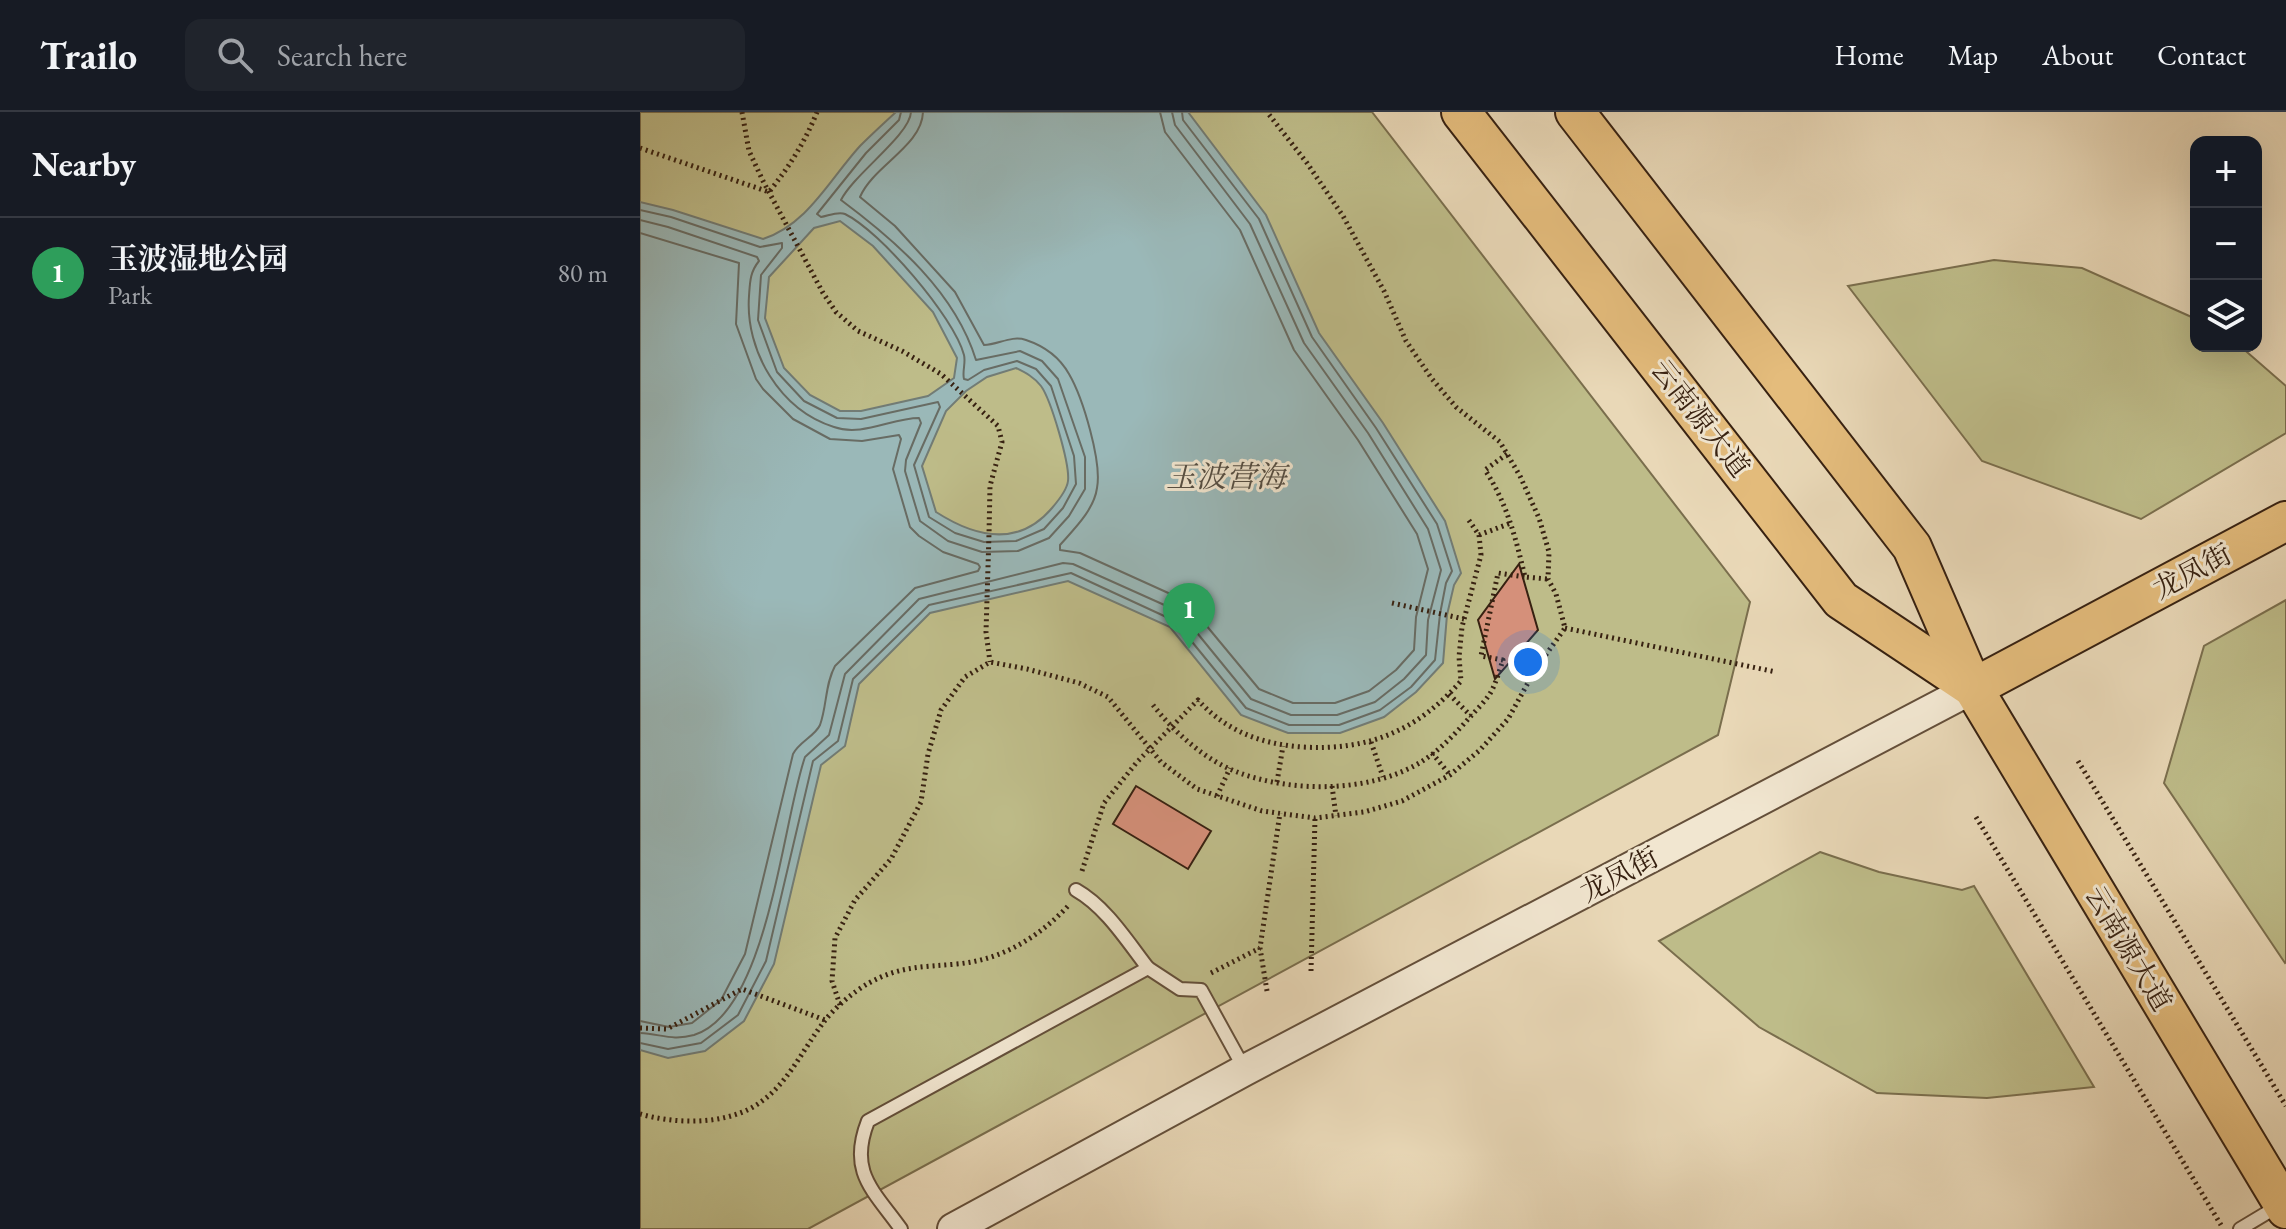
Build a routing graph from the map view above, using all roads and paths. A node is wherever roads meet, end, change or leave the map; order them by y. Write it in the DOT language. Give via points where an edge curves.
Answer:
graph roads {
  1 [pos="742,112"];
  2 [pos="817,112"];
  3 [pos="1267,112"];
  4 [pos="1461,112"];
  5 [pos="1575,112"];
  6 [pos="640,148"];
  7 [pos="769,192"];
  8 [pos="1507,454"];
  9 [pos="1468,519"];
  10 [pos="2286,521"];
  11 [pos="1511,523"];
  12 [pos="1479,535"];
  13 [pos="1525,577"];
  14 [pos="1548,579"];
  15 [pos="1392,603"];
  16 [pos="1464,619"];
  17 [pos="1565,628"];
  18 [pos="990,662"];
  19 [pos="1776,672"];
  20 [pos="1973,688"];
  21 [pos="1449,694"];
  22 [pos="1153,705"];
  23 [pos="1471,716"];
  24 [pos="1173,728"];
  25 [pos="1371,742"];
  26 [pos="1283,746"];
  27 [pos="1152,750"];
  28 [pos="1432,753"];
  29 [pos="2078,761"];
  30 [pos="1230,768"];
  31 [pos="1450,775"];
  32 [pos="1383,777"];
  33 [pos="1277,782"];
  34 [pos="1332,786"];
  35 [pos="1217,796"];
  36 [pos="1280,813"];
  37 [pos="1336,816"];
  38 [pos="1976,817"];
  39 [pos="1315,818"];
  40 [pos="1076,890"];
  41 [pos="1260,948"];
  42 [pos="1148,968"];
  43 [pos="1311,971"];
  44 [pos="1180,989"];
  45 [pos="1267,991"];
  46 [pos="840,1005"];
  47 [pos="825,1020"];
  48 [pos="640,1028"];
  49 [pos="1245,1070"];
  50 [pos="2286,1106"];
  51 [pos="640,1114"];
  52 [pos="2284,1206"];
  53 [pos="901,1229"];
  54 [pos="953,1229"];
  55 [pos="2223,1229"];
  56 [pos="2240,1229"];
  1 -- 7 [label="path" via="749,151"];
  2 -- 7 [label="path" via="787,170"];
  3 -- 8 [label="path" via="1343,216 1406,341 1432,379"];
  4 -- 20 [label="main road, 云南源大道" via="1841,600"];
  5 -- 20 [label="main road, 云南源大道" via="1912,547"];
  6 -- 7 [label="path"];
  7 -- 18 [label="path" via="836,312 858,331 950,382 998,426 1002,442 990,486"];
  8 -- 11 [label="path" via="1485,470"];
  8 -- 14 [label="path" via="1539,518 1549,552"];
  9 -- 12 [label="path"];
  10 -- 20 [label="main road, 龙凤街"];
  11 -- 12 [label="path"];
  11 -- 13 [label="path"];
  12 -- 16 [label="path" via="1481,555"];
  13 -- 14 [label="path"];
  13 -- 23 [label="path" via="1498,573 1481,656 1503,660 1492,691"];
  14 -- 17 [label="path"];
  15 -- 16 [label="path"];
  16 -- 21 [label="path" via="1461,681"];
  17 -- 19 [label="path"];
  17 -- 31 [label="path" via="1508,719"];
  18 -- 27 [label="path" via="1079,683 1108,697"];
  18 -- 46 [label="path" via="965,677 941,710 921,802 891,859 855,900 835,938 832,981"];
  20 -- 49 [label="street, 龙凤街"];
  20 -- 52 [label="main road, 云南源大道"];
  21 -- 23 [label="path"];
  21 -- 25 [label="path" via="1416,721"];
  22 -- 24 [label="path"];
  23 -- 28 [label="path"];
  24 -- 26 [label="path" via="1198,700 1241,734"];
  24 -- 27 [label="path"];
  24 -- 30 [label="path"];
  25 -- 26 [label="path" via="1336,749"];
  25 -- 32 [label="path"];
  26 -- 33 [label="path"];
  27 -- 35 [label="path" via="1197,789"];
  27 -- 40 [label="path" via="1104,803"];
  28 -- 31 [label="path"];
  28 -- 32 [label="path"];
  29 -- 50 [label="path"];
  30 -- 33 [label="path"];
  30 -- 35 [label="path"];
  31 -- 37 [label="path" via="1402,801"];
  32 -- 34 [label="path"];
  33 -- 34 [label="path"];
  34 -- 37 [label="path"];
  35 -- 36 [label="path"];
  36 -- 39 [label="path"];
  36 -- 41 [label="path"];
  37 -- 39 [label="path"];
  38 -- 55 [label="path"];
  39 -- 43 [label="path"];
  40 -- 42 [label="lane" via="1116,927"];
  40 -- 46 [label="path" via="1068,907 1040,934 1011,949 983,959 888,973"];
  41 -- 44 [label="path"];
  41 -- 45 [label="path"];
  42 -- 44 [label="lane"];
  42 -- 53 [label="lane" via="868,1121 860,1162 866,1181"];
  44 -- 49 [label="lane" via="1201,990"];
  46 -- 47 [label="path"];
  47 -- 48 [label="path" via="742,989 667,1029"];
  47 -- 51 [label="path" via="773,1093 751,1108 698,1122"];
  49 -- 54 [label="street, 龙凤街"];
  52 -- 56 [label="lane"];
}
